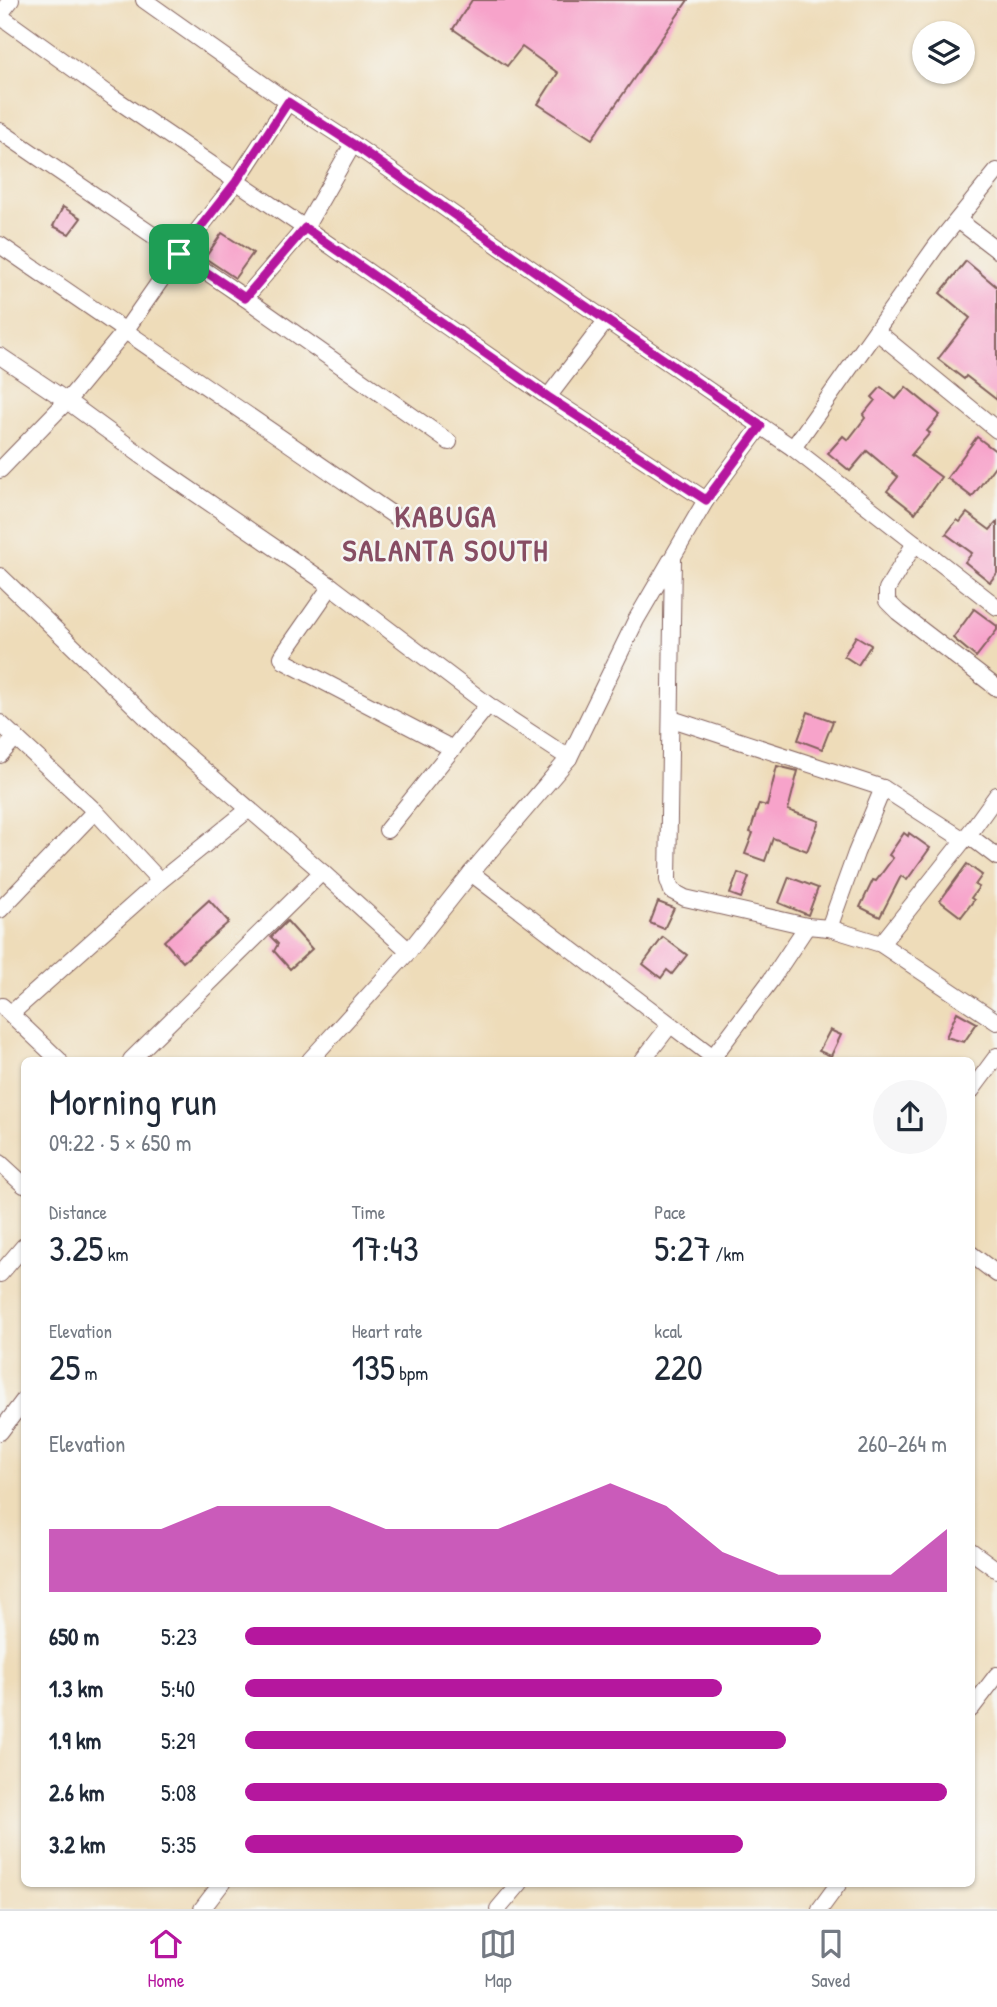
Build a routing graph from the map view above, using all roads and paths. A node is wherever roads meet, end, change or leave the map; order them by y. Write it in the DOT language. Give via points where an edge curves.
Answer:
graph roads {
  1 [pos="11,0"];
  2 [pos="144,0"];
  3 [pos="0,15"];
  4 [pos="288,102"];
  5 [pos="0,131"];
  6 [pos="353,144"];
  7 [pos="997,171"];
  8 [pos="236,182"];
  9 [pos="958,220"];
  10 [pos="305,228"];
  11 [pos="0,245"];
  12 [pos="997,250"];
  13 [pos="179,254"];
  14 [pos="245,298"];
  15 [pos="606,321"];
  16 [pos="125,331"];
  17 [pos="876,331"];
  18 [pos="3,362"];
  19 [pos="548,397"];
  20 [pos="67,401"];
  21 [pos="761,426"];
  22 [pos="997,430"];
  23 [pos="449,442"];
  24 [pos="793,448"];
  25 [pos="0,470"];
  26 [pos="706,500"];
  27 [pos="399,519"];
  28 [pos="915,543"];
  29 [pos="673,556"];
  30 [pos="0,576"];
  31 [pos="331,586"];
  32 [pos="997,607"];
  33 [pos="997,688"];
  34 [pos="488,705"];
  35 [pos="671,719"];
  36 [pos="0,723"];
  37 [pos="16,737"];
  38 [pos="453,749"];
  39 [pos="0,755"];
  40 [pos="569,758"];
  41 [pos="883,788"];
  42 [pos="997,795"];
  43 [pos="248,810"];
  44 [pos="95,811"];
  45 [pos="387,830"];
  46 [pos="966,838"];
  47 [pos="997,857"];
  48 [pos="322,872"];
  49 [pos="471,873"];
  50 [pos="160,881"];
  51 [pos="0,910"];
  52 [pos="807,926"];
  53 [pos="829,928"];
  54 [pos="881,944"];
  55 [pos="409,951"];
  56 [pos="4,1008"];
  57 [pos="997,1022"];
  58 [pos="670,1025"];
  59 [pos="997,1056"];
  60 [pos="56,1057"];
  61 [pos="134,1057"];
  62 [pos="313,1057"];
  63 [pos="645,1057"];
  64 [pos="712,1057"];
  65 [pos="716,1057"];
  66 [pos="975,1086"];
  67 [pos="0,1163"];
  68 [pos="21,1182"];
  69 [pos="21,1250"];
  70 [pos="975,1257"];
  71 [pos="0,1274"];
  72 [pos="997,1274"];
  73 [pos="21,1404"];
  74 [pos="0,1432"];
  75 [pos="975,1555"];
  76 [pos="997,1570"];
  77 [pos="997,1675"];
  78 [pos="975,1704"];
  79 [pos="219,1887"];
  80 [pos="517,1887"];
  81 [pos="836,1887"];
  82 [pos="202,1909"];
  83 [pos="498,1909"];
  84 [pos="820,1909"];
  1 -- 3 [label="street"];
  2 -- 4 [label="street"];
  3 -- 8 [label="street"];
  4 -- 6 [label="street"];
  4 -- 8 [label="street"];
  5 -- 13 [label="street"];
  6 -- 10 [label="street"];
  6 -- 15 [label="street"];
  7 -- 9 [label="street"];
  8 -- 10 [label="street"];
  8 -- 13 [label="street"];
  9 -- 12 [label="street"];
  9 -- 17 [label="street"];
  10 -- 14 [label="street"];
  10 -- 19 [label="street"];
  11 -- 16 [label="street"];
  13 -- 14 [label="street"];
  13 -- 16 [label="street"];
  14 -- 23 [label="street"];
  15 -- 19 [label="street"];
  15 -- 21 [label="street"];
  16 -- 20 [label="street"];
  16 -- 27 [label="street"];
  17 -- 22 [label="street"];
  17 -- 24 [label="street"];
  18 -- 20 [label="street"];
  19 -- 26 [label="street"];
  20 -- 25 [label="street"];
  20 -- 31 [label="street"];
  21 -- 24 [label="street"];
  21 -- 26 [label="street"];
  24 -- 28 [label="street"];
  26 -- 29 [label="street"];
  28 -- 32 [label="street"];
  28 -- 33 [label="street" via="887,589 887,601"];
  29 -- 35 [label="street"];
  29 -- 40 [label="street" via="636,620"];
  30 -- 43 [label="street"];
  31 -- 34 [label="street"];
  31 -- 38 [label="street" via="285,652 284,661"];
  34 -- 38 [label="street"];
  34 -- 40 [label="street"];
  35 -- 41 [label="street"];
  35 -- 52 [label="street" via="668,880 672,891 685,898"];
  36 -- 37 [label="street"];
  37 -- 39 [label="street"];
  37 -- 44 [label="street"];
  38 -- 45 [label="street"];
  40 -- 49 [label="street"];
  41 -- 46 [label="street"];
  41 -- 53 [label="street"];
  42 -- 46 [label="street"];
  43 -- 48 [label="street"];
  43 -- 50 [label="street"];
  44 -- 50 [label="street"];
  44 -- 51 [label="street"];
  46 -- 47 [label="street"];
  46 -- 54 [label="street"];
  48 -- 55 [label="street"];
  48 -- 61 [label="street"];
  49 -- 55 [label="street"];
  49 -- 58 [label="street"];
  50 -- 56 [label="street" via="15,1010"];
  52 -- 53 [label="street"];
  52 -- 65 [label="street"];
  53 -- 54 [label="street"];
  54 -- 57 [label="street"];
  55 -- 62 [label="street"];
  56 -- 60 [label="street"];
  58 -- 63 [label="street"];
  58 -- 64 [label="street"];
  59 -- 66 [label="street"];
  67 -- 68 [label="street"];
  69 -- 71 [label="street"];
  70 -- 72 [label="street"];
  73 -- 74 [label="street"];
  75 -- 76 [label="street"];
  77 -- 78 [label="street"];
  79 -- 82 [label="street"];
  80 -- 83 [label="street"];
  81 -- 84 [label="street"];
}
